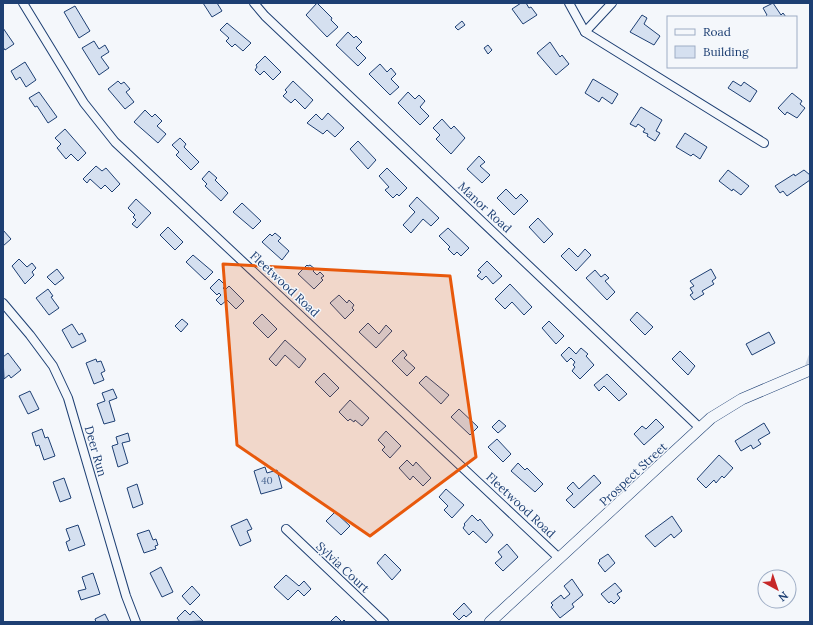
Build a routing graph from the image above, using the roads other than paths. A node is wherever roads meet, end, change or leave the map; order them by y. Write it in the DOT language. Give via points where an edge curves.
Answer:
graph roads {
  1 [pos="23,3"];
  2 [pos="254,3"];
  3 [pos="569,3"];
  4 [pos="612,3"];
  5 [pos="584,32"];
  6 [pos="764,143"];
  7 [pos="3,302"];
  8 [pos="810,370"];
  9 [pos="700,428"];
  10 [pos="286,529"];
  11 [pos="560,558"];
  12 [pos="136,622"];
  13 [pos="384,622"];
  14 [pos="490,622"];
  1 -- 11 [label="street, Fleetwood Road" via="84,103 115,142"];
  2 -- 9 [label="street, Manor Road"];
  3 -- 5 [label="street"];
  4 -- 5 [label="street"];
  5 -- 6 [label="street"];
  7 -- 12 [label="street, Deer Run" via="52,366 68,398 126,596"];
  8 -- 9 [label="street, Prospect Street" via="742,399"];
  9 -- 11 [label="street, Prospect Street"];
  10 -- 13 [label="street, Sylvia Court"];
  11 -- 14 [label="street, Prospect Street"];
}
